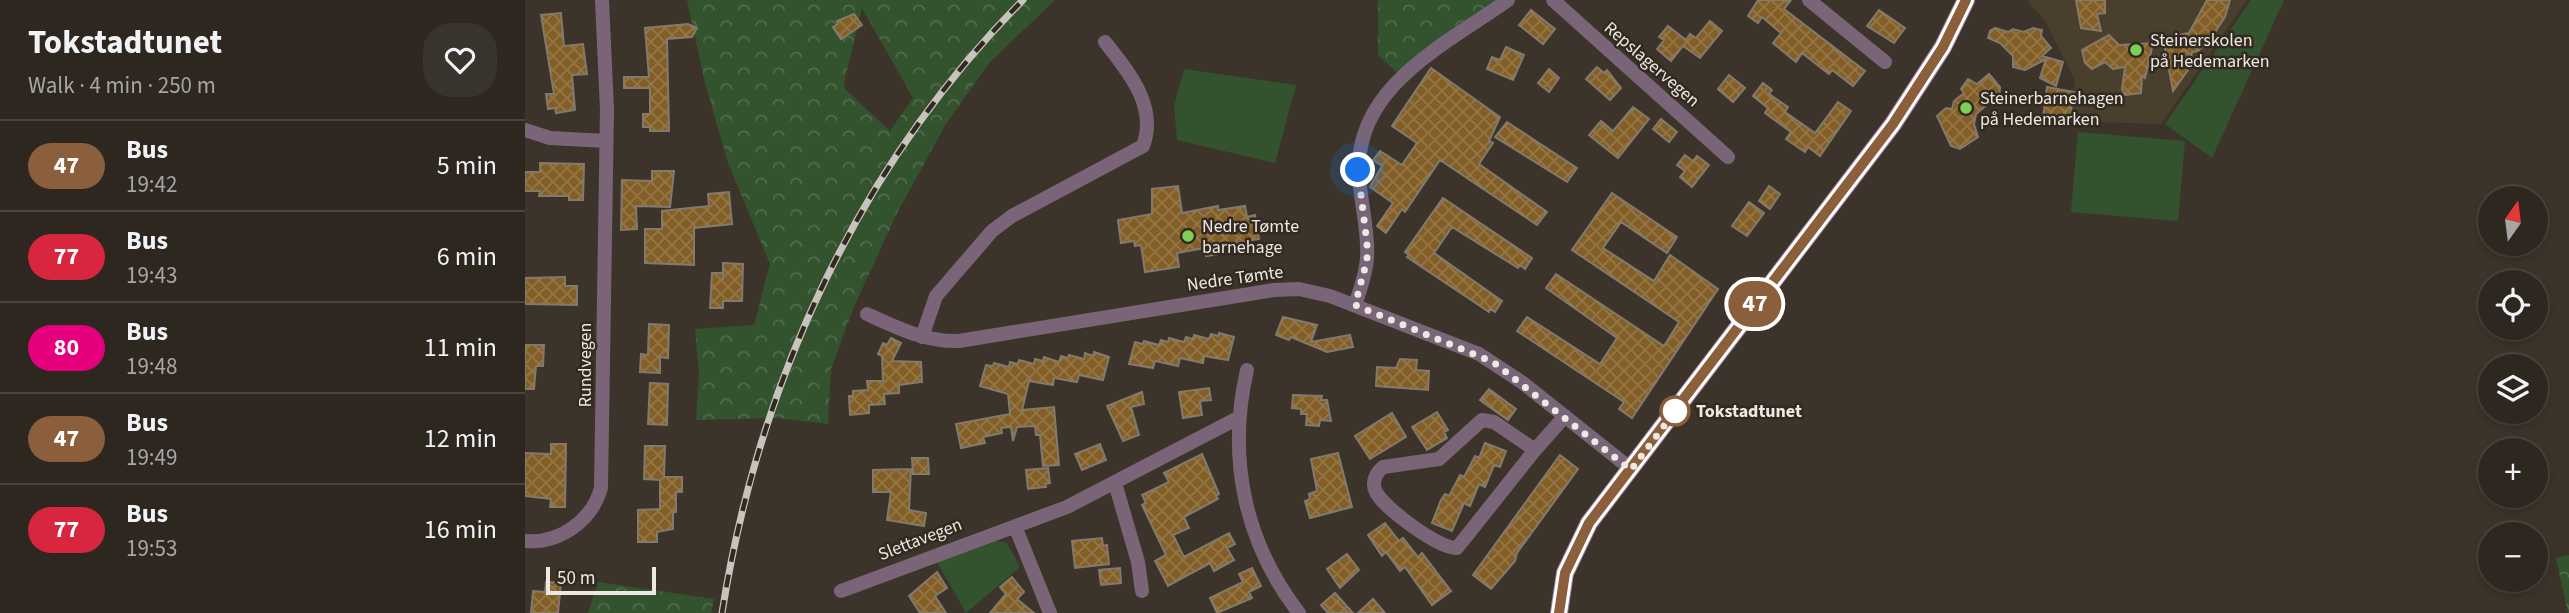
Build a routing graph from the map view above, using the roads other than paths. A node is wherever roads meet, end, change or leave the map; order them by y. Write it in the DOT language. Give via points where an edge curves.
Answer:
graph roads {
  1 [pos="602,0"];
  2 [pos="1508,0"];
  3 [pos="1553,0"];
  4 [pos="1809,0"];
  5 [pos="1966,0"];
  6 [pos="1105,42"];
  7 [pos="1885,62"];
  8 [pos="525,130"];
  9 [pos="606,141"];
  10 [pos="1728,157"];
  11 [pos="1355,305"];
  12 [pos="867,314"];
  13 [pos="922,337"];
  14 [pos="1247,370"];
  15 [pos="1565,416"];
  16 [pos="1238,418"];
  17 [pos="1535,450"];
  18 [pos="1631,470"];
  19 [pos="1115,483"];
  20 [pos="1015,526"];
  21 [pos="525,541"];
  22 [pos="841,591"];
  23 [pos="1142,591"];
  24 [pos="1050,613"];
  25 [pos="1299,613"];
  26 [pos="1559,613"];
  1 -- 9 [label="street, Rundvegen"];
  2 -- 11 [label="street" via="1402,76 1371,116 1358,170 1367,253"];
  3 -- 10 [label="street, Repslagervegen"];
  4 -- 7 [label="street"];
  5 -- 18 [label="street" via="1943,47 1893,124"];
  6 -- 13 [label="street" via="1135,80 1145,109 1143,146 992,231 936,296"];
  8 -- 9 [label="street" via="559,140"];
  9 -- 21 [label="street, Rundvegen" via="601,488 597,503 581,522 548,539"];
  11 -- 13 [label="street, Nedre Tømte" via="1286,288 969,340 944,342"];
  11 -- 15 [label="street, Nedre Tømte" via="1479,354"];
  12 -- 13 [label="street, Nedre Tømte"];
  14 -- 16 [label="street"];
  15 -- 17 [label="street"];
  15 -- 18 [label="street, Nedre Tømte"];
  16 -- 19 [label="street, Slettavegen"];
  16 -- 25 [label="street" via="1239,465 1250,520 1269,568"];
  17 -- 17 [label="street" via="1494,422 1482,420 1439,459 1383,467 1375,476 1375,489 1419,530 1445,547 1457,548"];
  18 -- 26 [label="street" via="1575,548 1565,573"];
  19 -- 20 [label="street, Slettavegen"];
  19 -- 23 [label="street"];
  20 -- 22 [label="street, Slettavegen"];
  20 -- 24 [label="street"];
}
